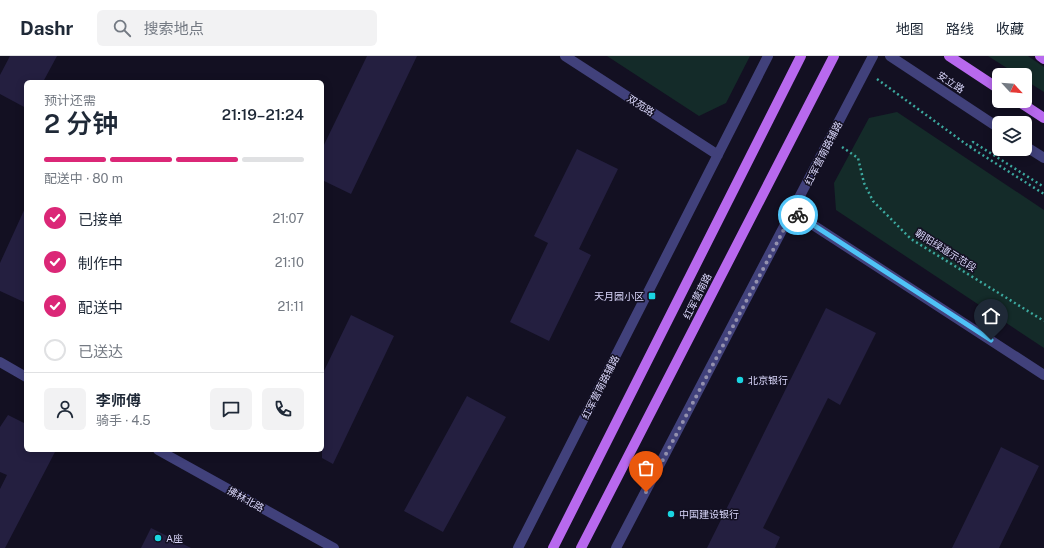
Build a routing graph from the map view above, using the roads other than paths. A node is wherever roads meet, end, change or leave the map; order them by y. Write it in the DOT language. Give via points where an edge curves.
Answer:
graph roads {
  1 [pos="565,56"];
  2 [pos="768,56"];
  3 [pos="801,56"];
  4 [pos="834,56"];
  5 [pos="873,56"];
  6 [pos="890,56"];
  7 [pos="949,56"];
  8 [pos="1040,56"];
  9 [pos="1044,59"];
  10 [pos="992,84"];
  11 [pos="1029,108"];
  12 [pos="1044,118"];
  13 [pos="992,123"];
  14 [pos="1032,150"];
  15 [pos="718,155"];
  16 [pos="1044,158"];
  17 [pos="793,212"];
  18 [pos="0,362"];
  19 [pos="1044,374"];
  20 [pos="24,376"];
  21 [pos="162,452"];
  22 [pos="334,548"];
  23 [pos="518,548"];
  24 [pos="554,548"];
  25 [pos="581,548"];
  26 [pos="616,548"];
  1 -- 15 [label="street, 双苑路"];
  2 -- 15 [label="street, 红军营南路辅路"];
  3 -- 24 [label="main road, 红军营南路"];
  4 -- 25 [label="main road, 红军营南路"];
  5 -- 17 [label="street, 红军营南路辅路"];
  6 -- 13 [label="street, 安立路"];
  7 -- 10 [label="main road, 安立路"];
  8 -- 9 [label="main road"];
  11 -- 12 [label="main road"];
  14 -- 16 [label="street"];
  15 -- 23 [label="street, 红军营南路辅路"];
  17 -- 19 [label="street"];
  17 -- 26 [label="street, 红军营南路辅路"];
  18 -- 20 [label="street"];
  21 -- 22 [label="street, 拂林北路"];
}
